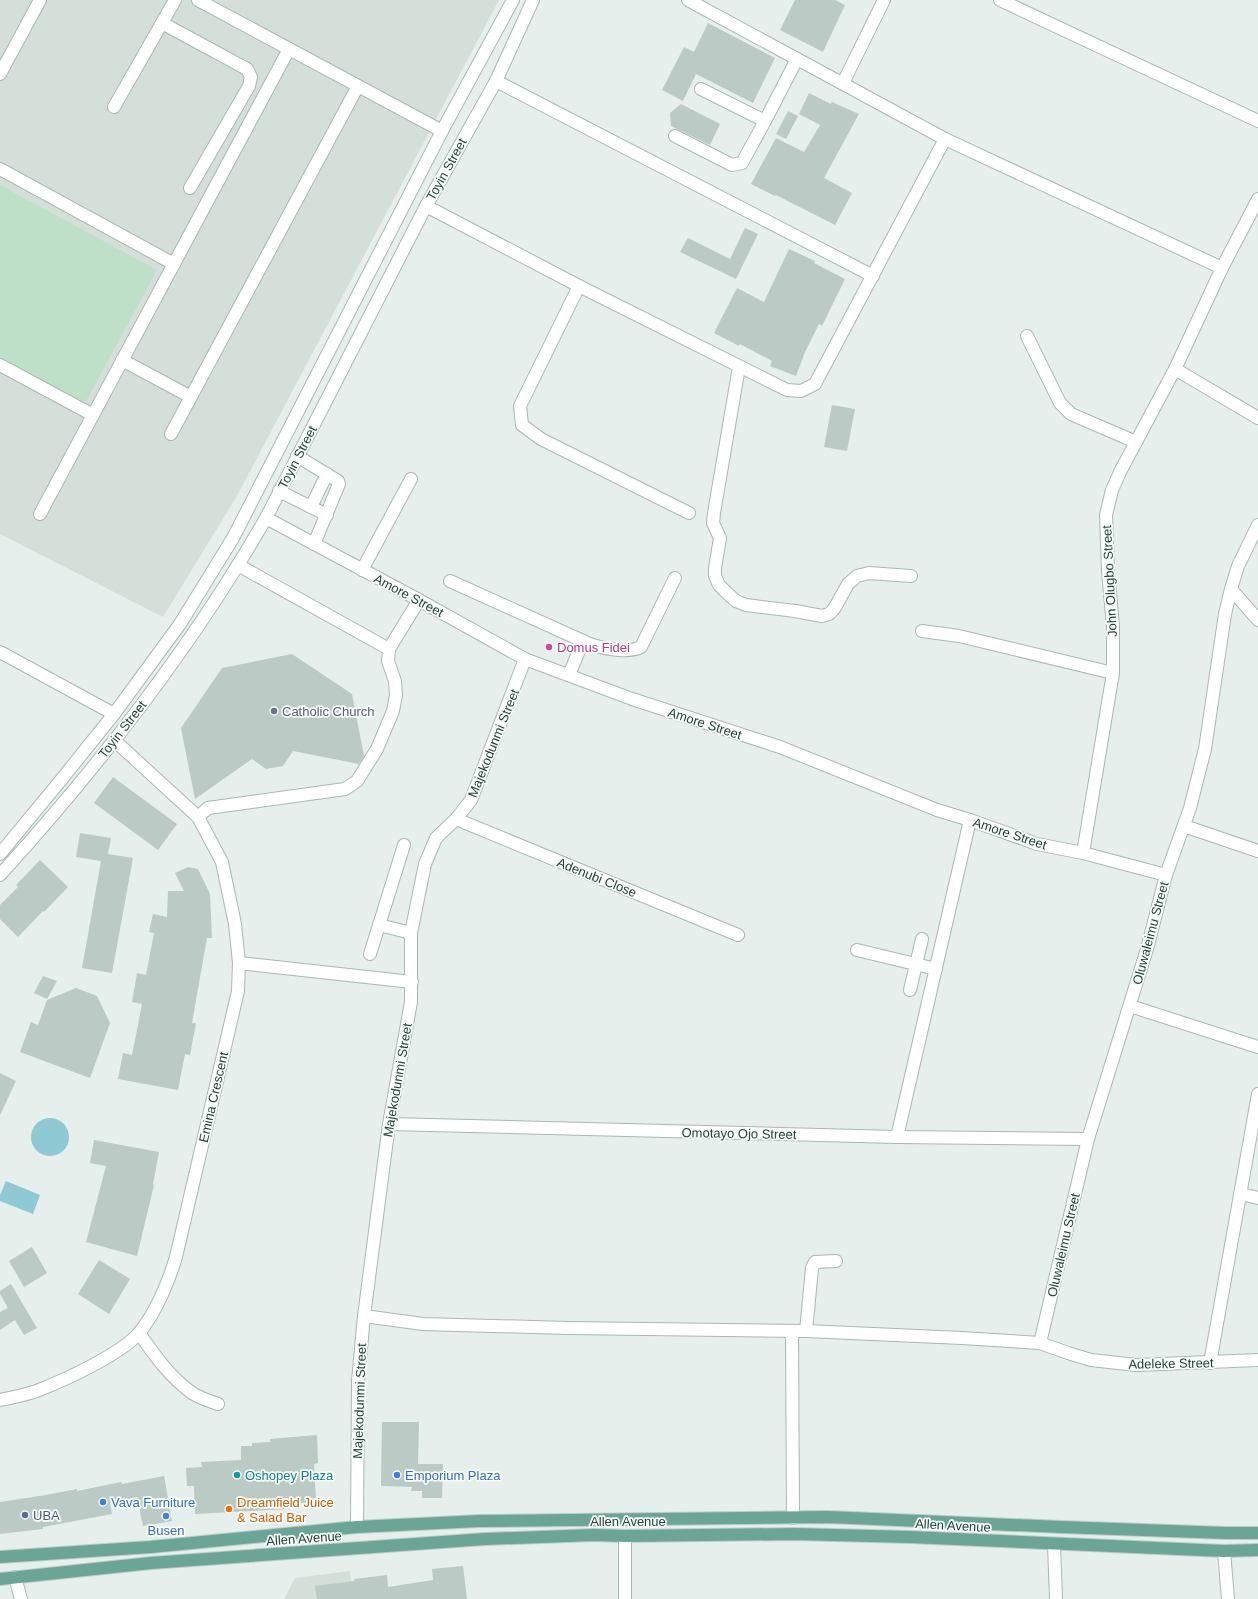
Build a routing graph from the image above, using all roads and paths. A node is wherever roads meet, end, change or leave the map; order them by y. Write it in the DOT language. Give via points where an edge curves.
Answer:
graph roads {
  1 [pos="40,0"];
  2 [pos="175,0"];
  3 [pos="198,0"];
  4 [pos="513,0"];
  5 [pos="533,0"];
  6 [pos="688,0"];
  7 [pos="884,0"];
  8 [pos="1000,0"];
  9 [pos="162,23"];
  10 [pos="289,49"];
  11 [pos="797,59"];
  12 [pos="0,74"];
  13 [pos="496,81"];
  14 [pos="842,83"];
  15 [pos="358,86"];
  16 [pos="701,89"];
  17 [pos="114,107"];
  18 [pos="765,121"];
  19 [pos="1258,121"];
  20 [pos="442,131"];
  21 [pos="675,136"];
  22 [pos="945,139"];
  23 [pos="0,169"];
  24 [pos="190,188"];
  25 [pos="1258,199"];
  26 [pos="426,206"];
  27 [pos="174,264"];
  28 [pos="1222,268"];
  29 [pos="873,276"];
  30 [pos="578,286"];
  31 [pos="1027,336"];
  32 [pos="122,360"];
  33 [pos="0,365"];
  34 [pos="740,366"];
  35 [pos="1175,369"];
  36 [pos="191,397"];
  37 [pos="93,415"];
  38 [pos="1258,418"];
  39 [pos="171,434"];
  40 [pos="1136,442"];
  41 [pos="297,456"];
  42 [pos="327,474"];
  43 [pos="411,479"];
  44 [pos="279,491"];
  45 [pos="311,507"];
  46 [pos="689,513"];
  47 [pos="40,514"];
  48 [pos="327,515"];
  49 [pos="266,518"];
  50 [pos="1258,525"];
  51 [pos="314,544"];
  52 [pos="238,565"];
  53 [pos="362,570"];
  54 [pos="910,576"];
  55 [pos="675,578"];
  56 [pos="450,581"];
  57 [pos="1231,589"];
  58 [pos="418,600"];
  59 [pos="1258,620"];
  60 [pos="922,631"];
  61 [pos="583,641"];
  62 [pos="389,649"];
  63 [pos="0,652"];
  64 [pos="525,659"];
  65 [pos="1113,674"];
  66 [pos="569,675"];
  67 [pos="114,714"];
  68 [pos="114,740"];
  69 [pos="198,818"];
  70 [pos="456,819"];
  71 [pos="970,820"];
  72 [pos="1184,826"];
  73 [pos="404,845"];
  74 [pos="1258,851"];
  75 [pos="1084,852"];
  76 [pos="0,854"];
  77 [pos="0,875"];
  78 [pos="1166,875"];
  79 [pos="379,924"];
  80 [pos="411,933"];
  81 [pos="738,935"];
  82 [pos="922,939"];
  83 [pos="857,950"];
  84 [pos="370,954"];
  85 [pos="239,963"];
  86 [pos="917,964"];
  87 [pos="936,969"];
  88 [pos="412,982"];
  89 [pos="910,990"];
  90 [pos="1130,1006"];
  91 [pos="1258,1047"];
  92 [pos="1258,1094"];
  93 [pos="389,1124"];
  94 [pos="897,1137"];
  95 [pos="1088,1139"];
  96 [pos="1240,1194"];
  97 [pos="1258,1198"];
  98 [pos="836,1261"];
  99 [pos="364,1316"];
  100 [pos="806,1331"];
  101 [pos="792,1332"];
  102 [pos="139,1333"];
  103 [pos="1040,1343"];
  104 [pos="1258,1360"];
  105 [pos="1210,1363"];
  106 [pos="0,1400"];
  107 [pos="218,1404"];
  108 [pos="793,1518"];
  109 [pos="357,1527"];
  110 [pos="1258,1533"];
  111 [pos="625,1536"];
  112 [pos="1054,1544"];
  113 [pos="1258,1550"];
  114 [pos="1224,1551"];
  115 [pos="0,1557"];
  116 [pos="15,1577"];
  117 [pos="0,1579"];
  118 [pos="21,1599"];
  119 [pos="625,1599"];
  120 [pos="1056,1599"];
  121 [pos="1228,1599"];
  1 -- 12 [label="street"];
  2 -- 9 [label="street"];
  3 -- 10 [label="street"];
  4 -- 20 [label="street, Toyin Street"];
  5 -- 13 [label="street, Toyin Street"];
  6 -- 11 [label="street"];
  7 -- 14 [label="street"];
  8 -- 19 [label="street"];
  9 -- 17 [label="street"];
  9 -- 24 [label="street" via="247,69 251,77 249,86"];
  10 -- 15 [label="street"];
  10 -- 27 [label="street"];
  11 -- 14 [label="street"];
  11 -- 18 [label="street"];
  13 -- 26 [label="street, Toyin Street"];
  13 -- 29 [label="street"];
  14 -- 22 [label="street"];
  15 -- 20 [label="street"];
  15 -- 36 [label="street"];
  16 -- 18 [label="street"];
  18 -- 21 [label="street" via="742,162 732,165"];
  20 -- 67 [label="street, Toyin Street" via="233,538 180,624"];
  22 -- 28 [label="street"];
  22 -- 29 [label="street"];
  23 -- 27 [label="street"];
  25 -- 28 [label="street, John Olugbo Street"];
  26 -- 30 [label="street"];
  26 -- 41 [label="street, Toyin Street"];
  27 -- 32 [label="street"];
  28 -- 35 [label="street, John Olugbo Street"];
  29 -- 34 [label="street" via="815,384 801,391 787,390"];
  30 -- 34 [label="street"];
  30 -- 46 [label="street" via="520,406 522,425 540,439"];
  31 -- 40 [label="street" via="1060,403 1071,414"];
  32 -- 36 [label="street"];
  32 -- 37 [label="street"];
  33 -- 37 [label="street"];
  34 -- 54 [label="street" via="714,513 714,523 720,538 715,568 719,585 746,605 822,616 834,609 848,584 857,576 869,573"];
  35 -- 38 [label="street"];
  35 -- 40 [label="street, John Olugbo Street"];
  36 -- 39 [label="street"];
  37 -- 47 [label="street"];
  40 -- 65 [label="street, John Olugbo Street" via="1115,483 1106,515 1108,571 1114,626"];
  41 -- 42 [label="street"];
  41 -- 44 [label="street, Toyin Street"];
  42 -- 45 [label="street"];
  42 -- 48 [label="street" via="339,484"];
  43 -- 53 [label="street"];
  44 -- 45 [label="street"];
  44 -- 49 [label="street, Toyin Street"];
  45 -- 48 [label="street"];
  48 -- 51 [label="street"];
  49 -- 51 [label="street, Amore Street"];
  49 -- 52 [label="street, Toyin Street"];
  50 -- 57 [label="street, Oluwaleimu Street" via="1238,566"];
  51 -- 53 [label="street, Amore Street"];
  52 -- 62 [label="street"];
  52 -- 68 [label="street, Toyin Street" via="194,633"];
  53 -- 58 [label="street, Amore Street"];
  55 -- 61 [label="street" via="641,647 629,650 596,646"];
  56 -- 61 [label="street"];
  57 -- 59 [label="street"];
  57 -- 72 [label="street, Oluwaleimu Street" via="1205,749"];
  58 -- 62 [label="street"];
  58 -- 64 [label="street, Amore Street"];
  60 -- 65 [label="street" via="958,636"];
  61 -- 66 [label="street"];
  62 -- 69 [label="street" via="388,661 395,681 396,695 393,711 377,749 357,781 345,789 208,808"];
  63 -- 67 [label="street"];
  64 -- 66 [label="street, Amore Street"];
  64 -- 70 [label="street, Majekodunmi Street" via="471,800"];
  65 -- 75 [label="street, John Olugbo Street"];
  66 -- 71 [label="street, Amore Street" via="632,699 780,747 937,810"];
  67 -- 76 [label="street, Toyin Street"];
  68 -- 69 [label="street, Emina Crescent"];
  68 -- 77 [label="street, Toyin Street"];
  69 -- 85 [label="street, Emina Crescent" via="222,862 235,924"];
  70 -- 80 [label="street, Majekodunmi Street" via="436,838 425,864"];
  70 -- 81 [label="street, Adenubi Close"];
  71 -- 75 [label="street, Amore Street" via="1037,844"];
  71 -- 87 [label="street"];
  72 -- 74 [label="street"];
  72 -- 78 [label="street, Oluwaleimu Street"];
  73 -- 79 [label="street"];
  75 -- 78 [label="street, Amore Street"];
  78 -- 90 [label="street, Oluwaleimu Street"];
  79 -- 80 [label="street"];
  79 -- 84 [label="street"];
  80 -- 88 [label="street, Majekodunmi Street"];
  82 -- 86 [label="street"];
  83 -- 86 [label="street"];
  85 -- 88 [label="street"];
  85 -- 102 [label="street, Emina Crescent" via="238,991 176,1256 167,1285"];
  86 -- 87 [label="street"];
  86 -- 89 [label="street"];
  87 -- 94 [label="street"];
  88 -- 93 [label="street, Majekodunmi Street" via="411,1002"];
  90 -- 91 [label="street"];
  90 -- 95 [label="street, Oluwaleimu Street"];
  92 -- 96 [label="street"];
  93 -- 94 [label="street, Omotayo Ojo Street"];
  93 -- 99 [label="street, Majekodunmi Street"];
  94 -- 95 [label="street, Omotayo Ojo Street"];
  95 -- 103 [label="street, Oluwaleimu Street"];
  96 -- 97 [label="street"];
  96 -- 105 [label="street"];
  98 -- 100 [label="street" via="815,1262 812,1268"];
  99 -- 101 [label="street, Adeleke Street" via="430,1324"];
  99 -- 109 [label="street, Majekodunmi Street" via="358,1381"];
  100 -- 101 [label="street, Adeleke Street"];
  100 -- 103 [label="street, Adeleke Street"];
  101 -- 108 [label="street"];
  102 -- 106 [label="street, Emina Crescent" via="125,1346 90,1366 38,1391"];
  102 -- 107 [label="street" via="159,1363 175,1379 194,1394"];
  103 -- 105 [label="street, Adeleke Street" via="1092,1360 1136,1365"];
  104 -- 105 [label="street, Adeleke Street"];
  108 -- 109 [label="main road, Allen Avenue" via="479,1521"];
  108 -- 110 [label="main road, Allen Avenue" via="828,1517"];
  109 -- 115 [label="main road, Allen Avenue" via="151,1547"];
  111 -- 112 [label="main road, Allen Avenue" via="910,1536"];
  111 -- 116 [label="main road, Allen Avenue" via="485,1539 151,1563"];
  111 -- 119 [label="street"];
  112 -- 114 [label="main road, Allen Avenue"];
  112 -- 120 [label="street"];
  113 -- 114 [label="main road, Allen Avenue"];
  114 -- 121 [label="street"];
  116 -- 117 [label="main road, Allen Avenue"];
  116 -- 118 [label="street"];
}
